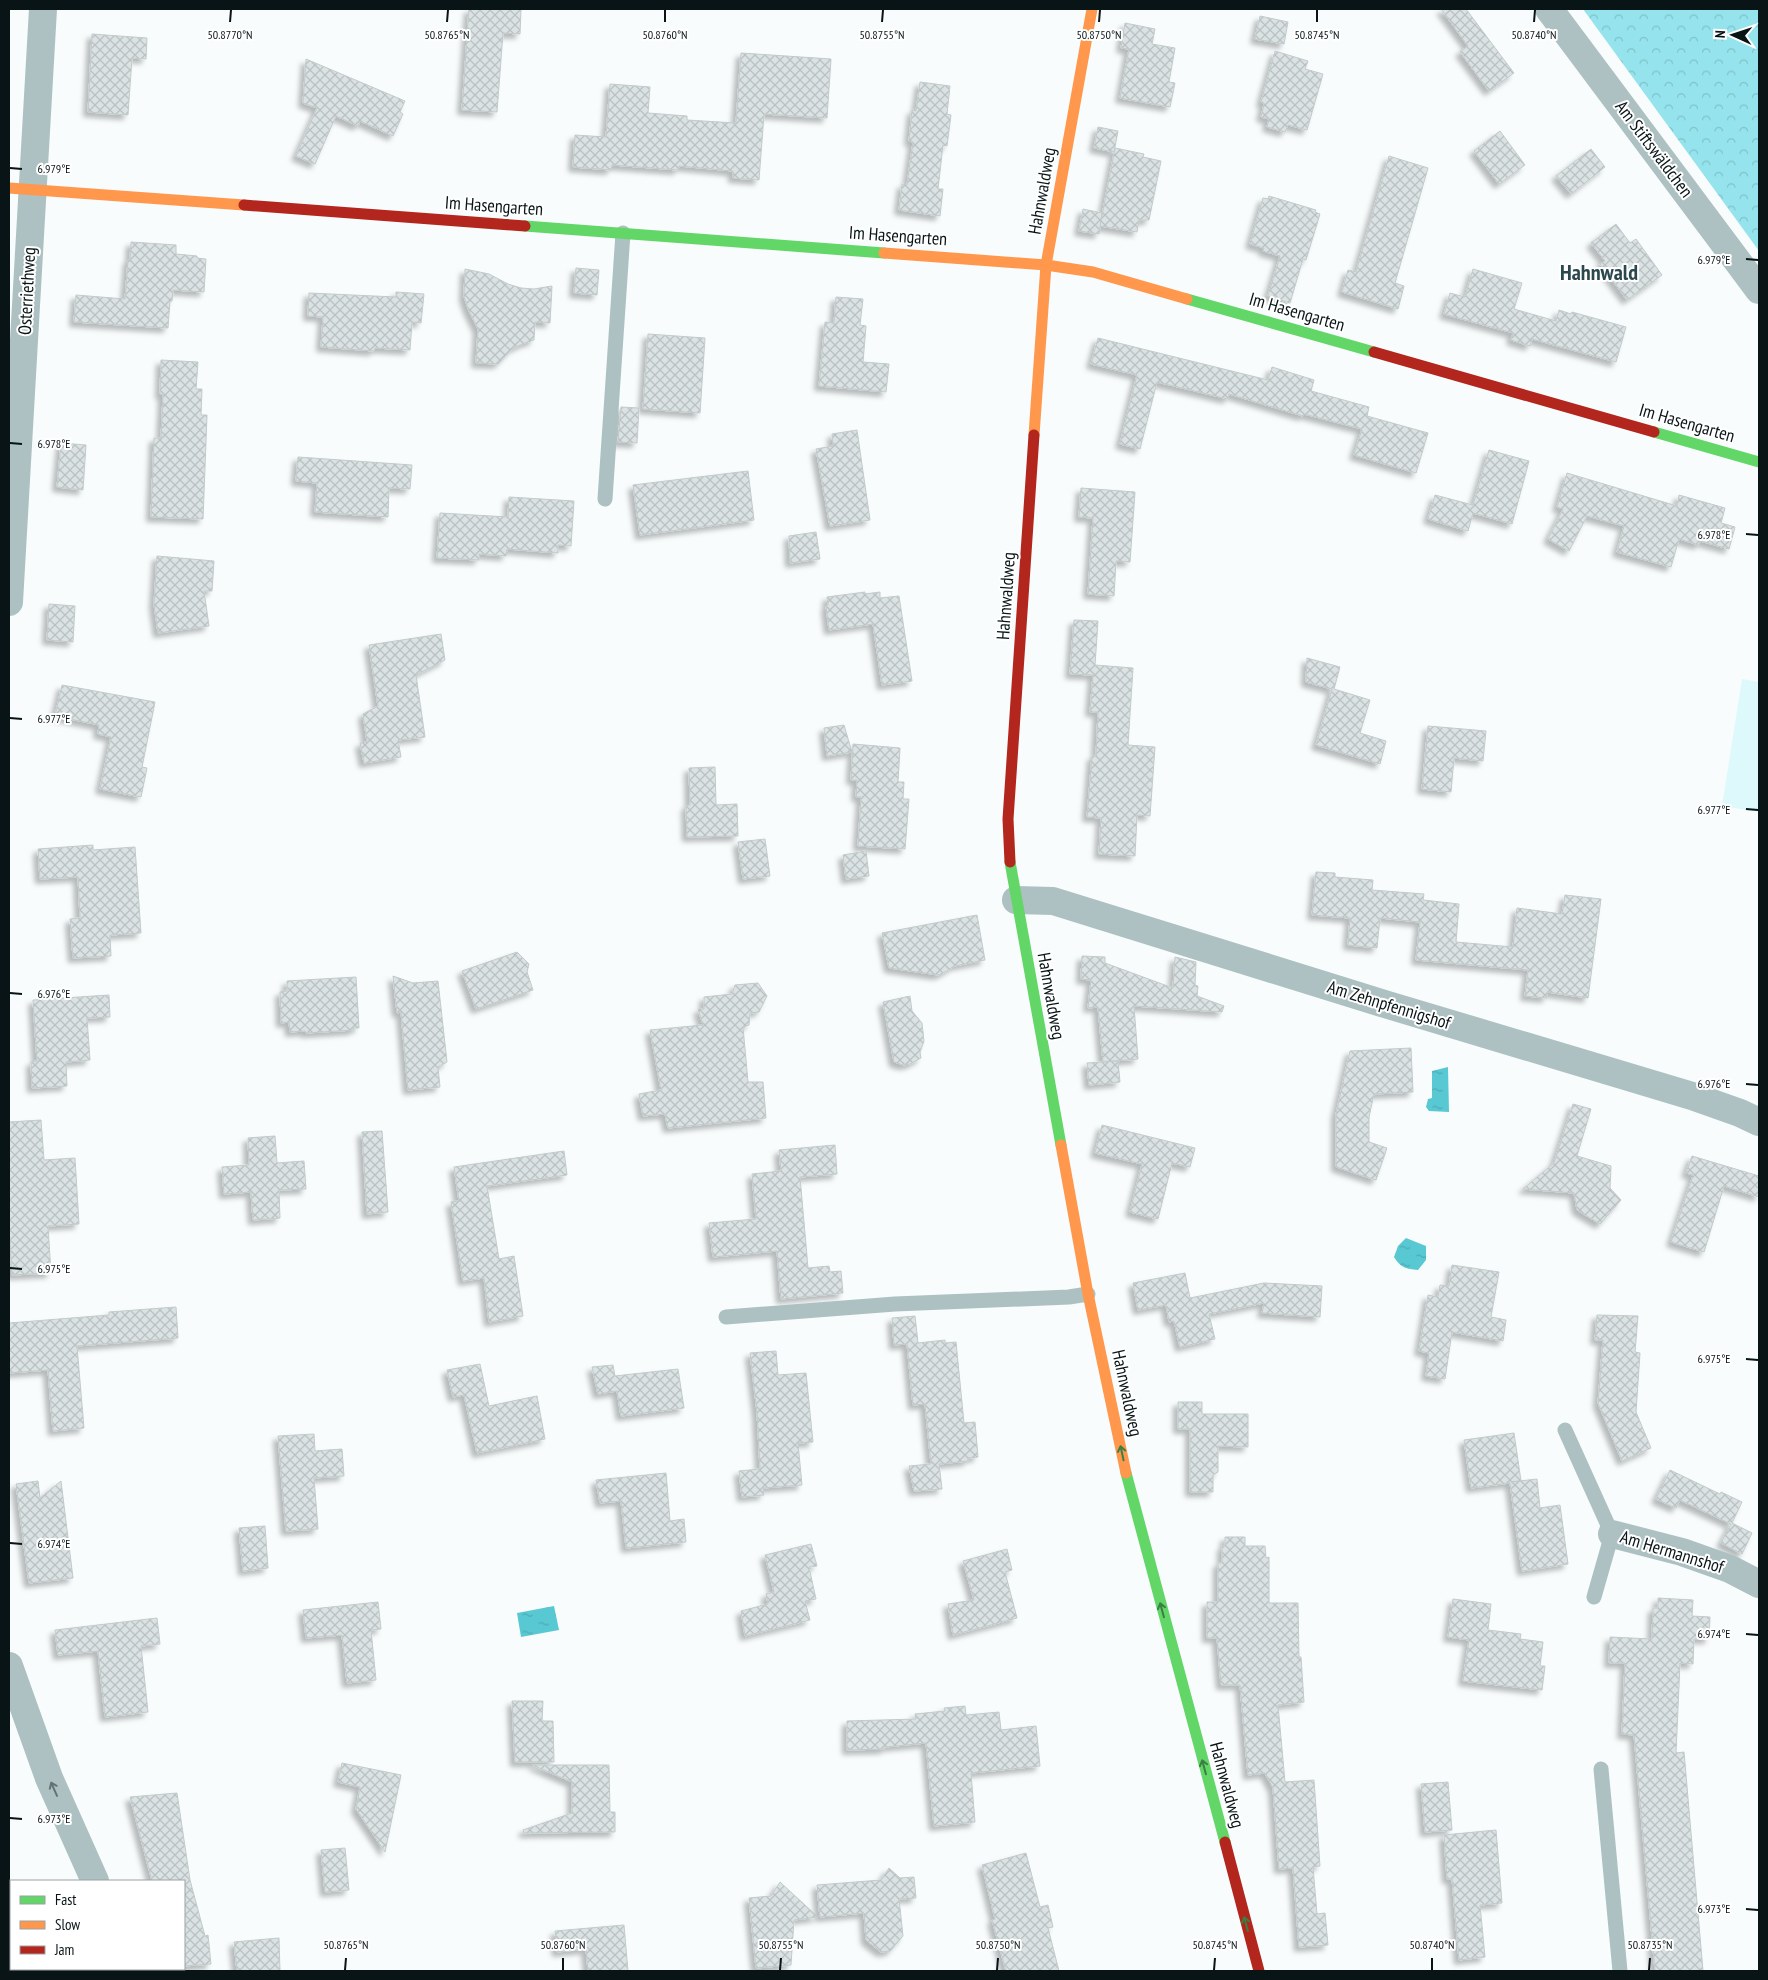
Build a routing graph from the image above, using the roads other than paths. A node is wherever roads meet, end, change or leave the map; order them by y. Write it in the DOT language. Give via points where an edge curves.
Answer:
graph roads {
  1 [pos="43,9"];
  2 [pos="1092,9"];
  3 [pos="1549,9"];
  4 [pos="21,188"];
  5 [pos="623,233"];
  6 [pos="1046,265"];
  7 [pos="1759,290"];
  8 [pos="1759,462"];
  9 [pos="605,499"];
  10 [pos="9,602"];
  11 [pos="1016,900"];
  12 [pos="1759,1122"];
  13 [pos="1088,1294"];
  14 [pos="726,1318"];
  15 [pos="1565,1430"];
  16 [pos="1612,1534"];
  17 [pos="1759,1584"];
  18 [pos="1594,1597"];
  19 [pos="9,1666"];
  20 [pos="1601,1769"];
  21 [pos="95,1880"];
  22 [pos="1258,1971"];
  23 [pos="1620,1971"];
  1 -- 4 [label="street, Osterriethweg"];
  2 -- 6 [label="street, Hahnwaldweg"];
  3 -- 7 [label="street, Am Stiftswäldchen"];
  4 -- 5 [label="street, Im Hasengarten"];
  4 -- 10 [label="street, Osterriethweg"];
  5 -- 6 [label="street, Im Hasengarten"];
  5 -- 9 [label="lane"];
  6 -- 8 [label="street, Im Hasengarten" via="1093,272"];
  6 -- 11 [label="street, Hahnwaldweg" via="1008,819 1008,847"];
  11 -- 12 [label="street, Am Zehnpfennigshof" via="1053,901 1692,1096"];
  11 -- 13 [label="street, Hahnwaldweg"];
  13 -- 14 [label="lane" via="1068,1298 895,1304"];
  22 -- 13 [label="street, Hahnwaldweg, one-way" via="1127,1476"];
  15 -- 16 [label="lane, Am Hermannshof"];
  16 -- 17 [label="street, Am Hermannshof" via="1682,1552"];
  16 -- 18 [label="lane, Am Hermannshof"];
  21 -- 19 [label="street, one-way" via="49,1778"];
  20 -- 23 [label="lane"];
}
